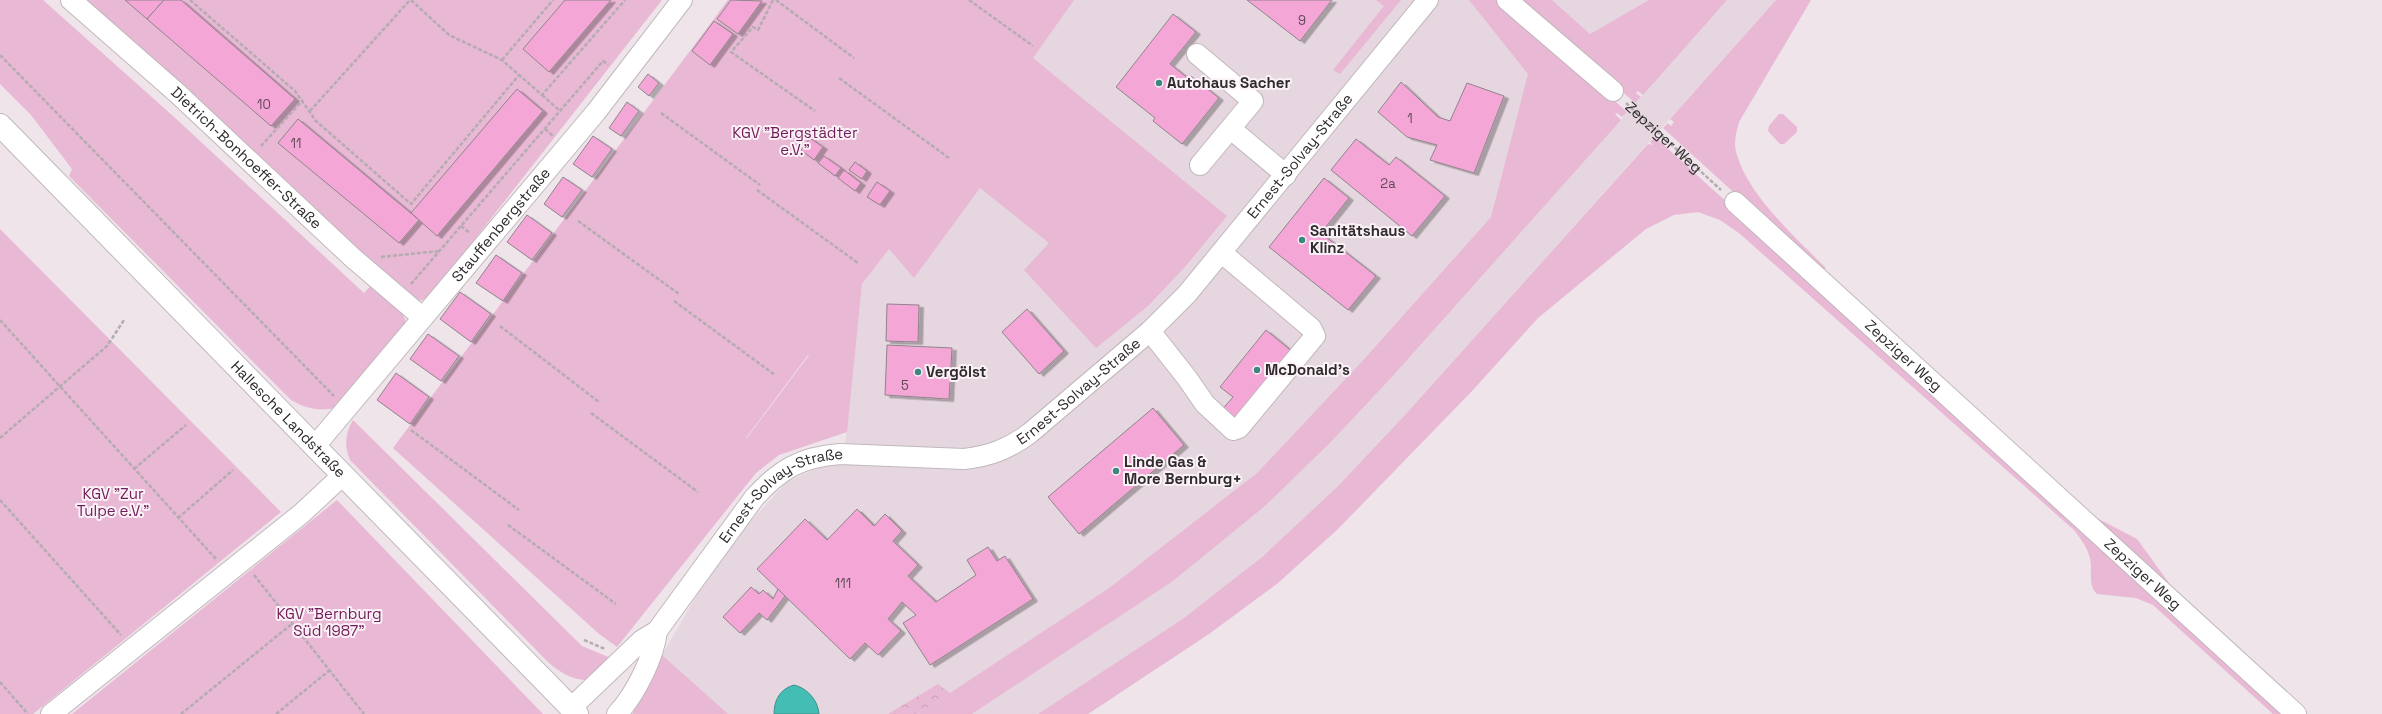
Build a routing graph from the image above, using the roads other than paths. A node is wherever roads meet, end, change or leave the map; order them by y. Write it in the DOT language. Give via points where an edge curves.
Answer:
graph roads {
  1 [pos="71,0"];
  2 [pos="682,0"];
  3 [pos="1428,0"];
  4 [pos="1507,0"];
  5 [pos="1197,54"];
  6 [pos="1613,91"];
  7 [pos="0,125"];
  8 [pos="1231,129"];
  9 [pos="1200,165"];
  10 [pos="1286,174"];
  11 [pos="1735,202"];
  12 [pos="1222,253"];
  13 [pos="422,317"];
  14 [pos="1150,331"];
  15 [pos="315,446"];
  16 [pos="343,475"];
  17 [pos="657,631"];
  18 [pos="574,711"];
  19 [pos="51,714"];
  20 [pos="617,714"];
  21 [pos="2296,714"];
  1 -- 13 [label="street, Dietrich-Bonhoeffer-Straße" via="177,93"];
  2 -- 13 [label="street, Stauffenbergstraße" via="624,77"];
  3 -- 10 [label="street, Ernest-Solvay-Straße"];
  4 -- 6 [label="street, Zepziger Weg"];
  5 -- 8 [label="street" via="1254,100"];
  7 -- 15 [label="main road, Hallesche Landstraße"];
  8 -- 9 [label="street"];
  8 -- 10 [label="street"];
  10 -- 12 [label="street, Ernest-Solvay-Straße"];
  11 -- 21 [label="street, Zepziger Weg"];
  12 -- 14 [label="street, Ernest-Solvay-Straße" via="1187,294"];
  12 -- 14 [label="street" via="1311,328 1315,336 1239,428 1233,430 1205,404"];
  13 -- 15 [label="street, Stauffenbergstraße"];
  14 -- 17 [label="street, Ernest-Solvay-Straße" via="1030,433 998,452 964,459 820,455 786,469 754,498"];
  15 -- 16 [label="main road, Hallesche Landstraße"];
  16 -- 18 [label="main road, Hallesche Landstraße"];
  16 -- 19 [label="street" via="301,514"];
  17 -- 18 [label="street, Ernest-Solvay-Straße" via="642,640"];
  17 -- 20 [label="street, Ernest-Solvay-Straße" via="655,648 626,705"];
}
